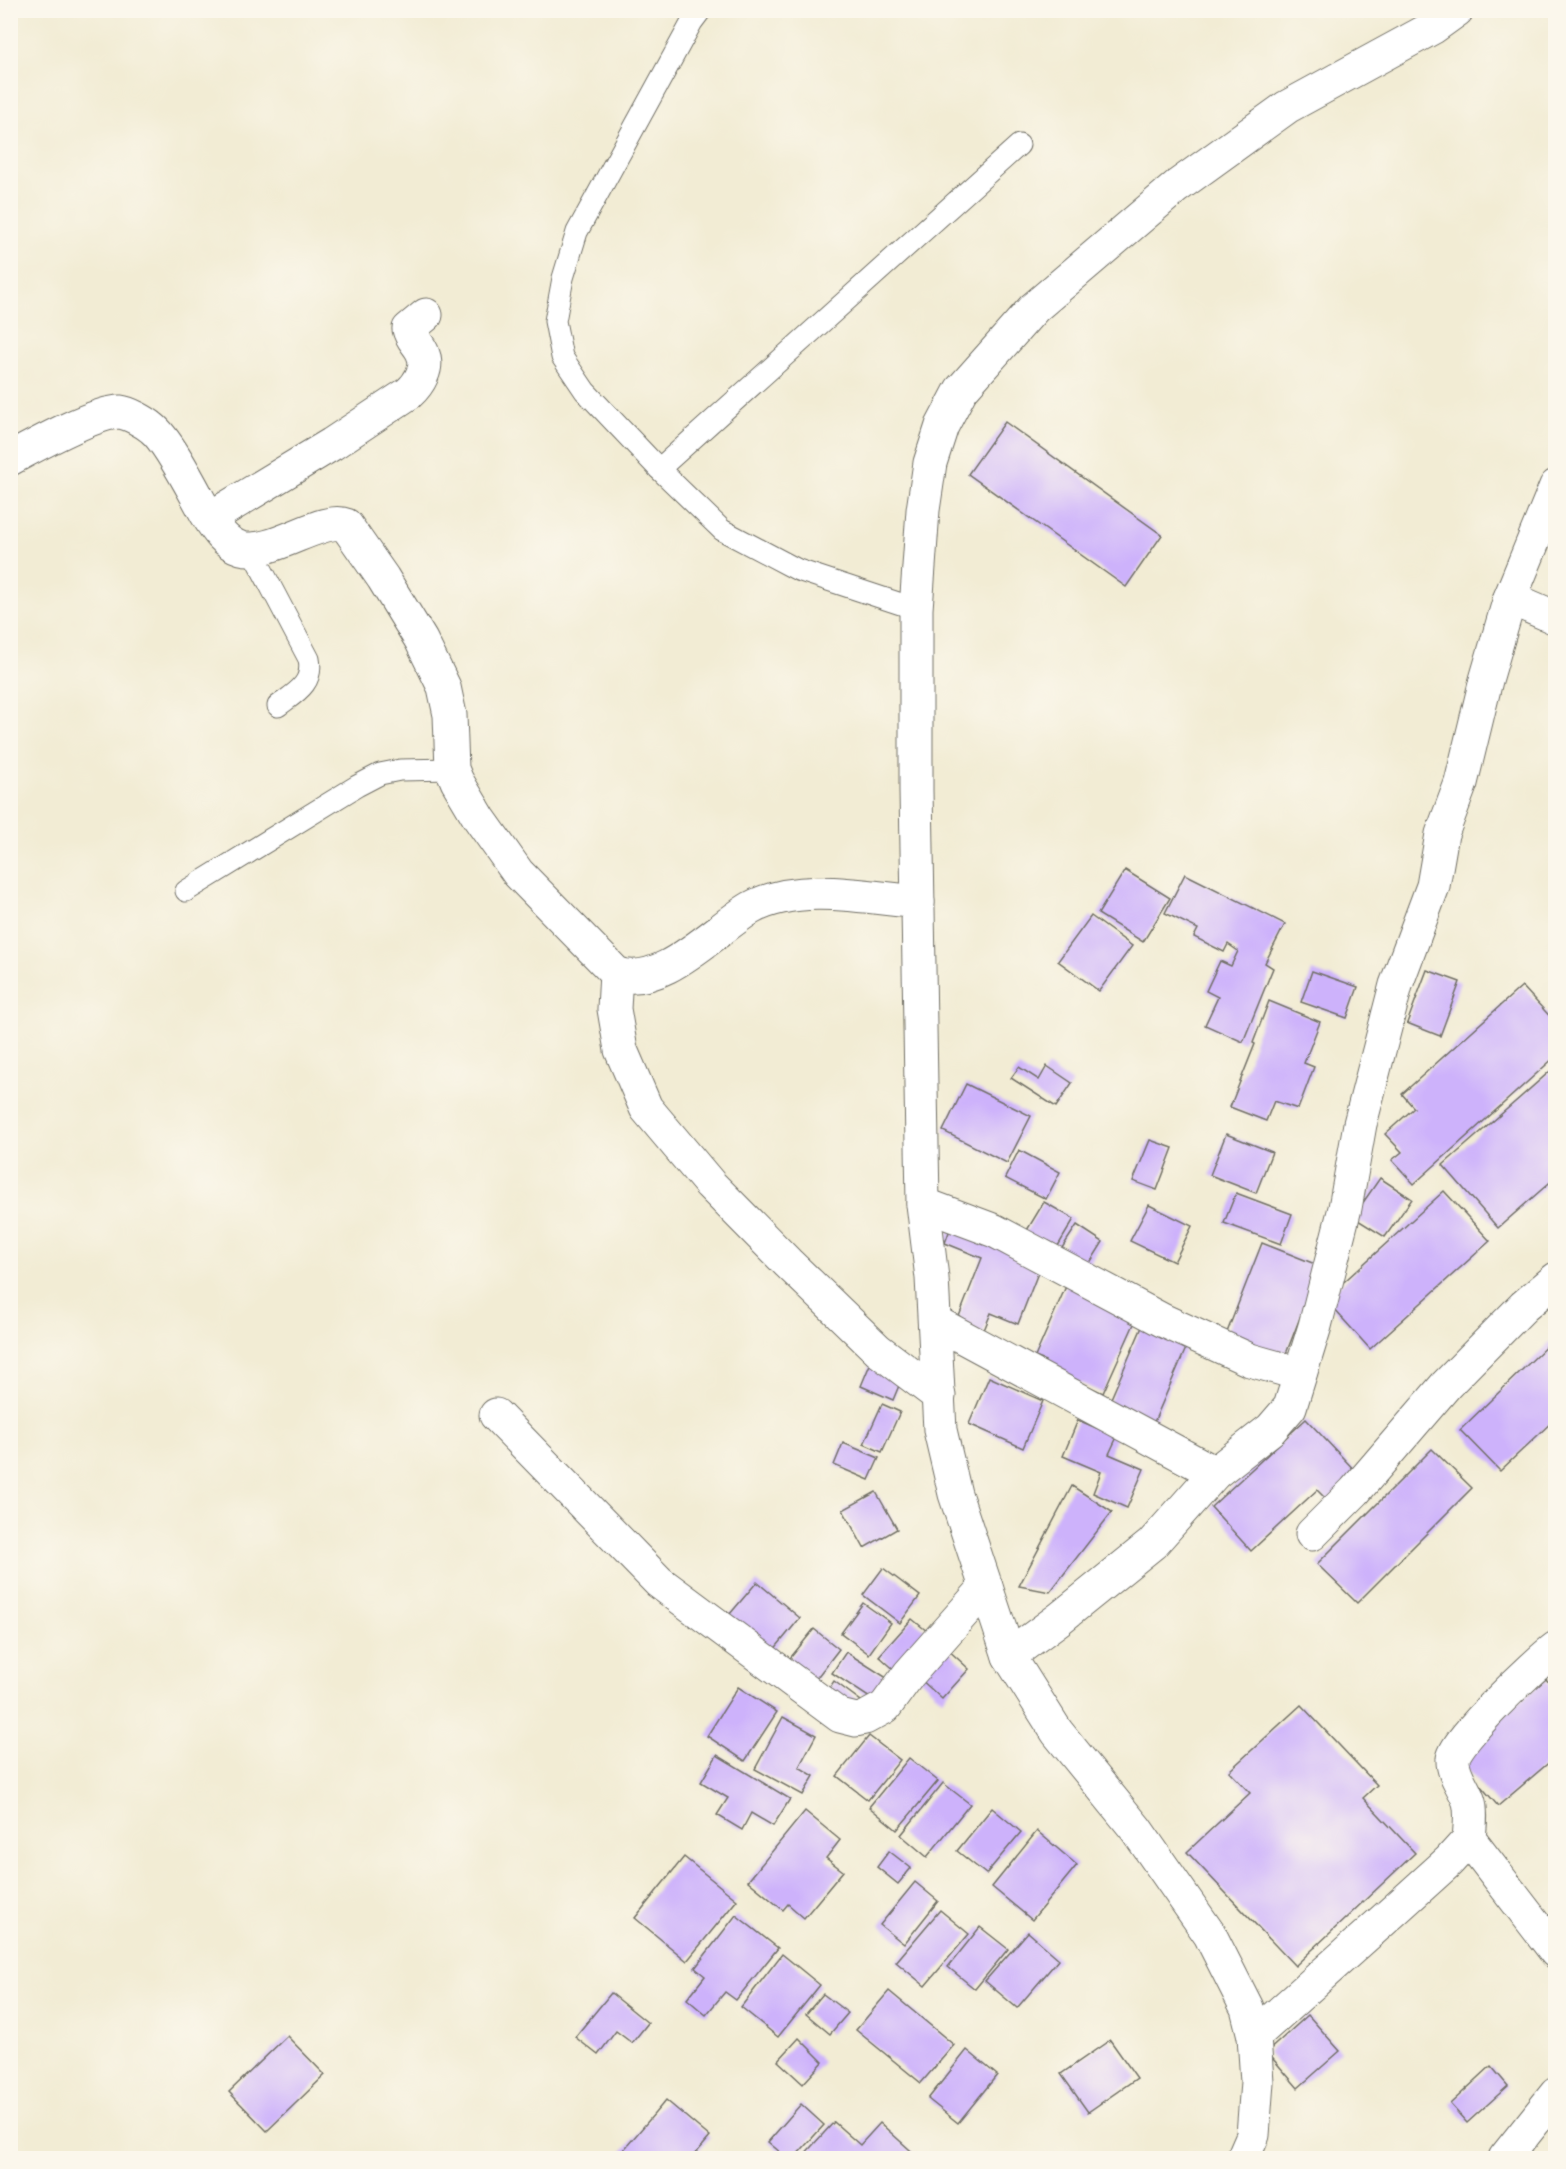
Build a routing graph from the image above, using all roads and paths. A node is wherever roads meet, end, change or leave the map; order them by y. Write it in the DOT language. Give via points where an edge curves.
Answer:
graph roads {
  1 [pos="702,10"];
  2 [pos="1458,10"];
  3 [pos="1019,145"];
  4 [pos="426,315"];
  5 [pos="10,459"];
  6 [pos="659,470"];
  7 [pos="1556,486"];
  8 [pos="210,518"];
  9 [pos="251,549"];
  10 [pos="1510,598"];
  11 [pos="916,609"];
  12 [pos="1556,618"];
  13 [pos="278,706"];
  14 [pos="452,769"];
  15 [pos="186,891"];
  16 [pos="918,902"];
  17 [pos="616,973"];
  18 [pos="923,1204"];
  19 [pos="1556,1279"];
  20 [pos="935,1322"];
  21 [pos="1300,1374"];
  22 [pos="939,1396"];
  23 [pos="496,1415"];
  24 [pos="1215,1473"];
  25 [pos="1312,1534"];
  26 [pos="986,1587"];
  27 [pos="1556,1648"];
  28 [pos="1008,1656"];
  29 [pos="1469,1839"];
  30 [pos="1556,1952"];
  31 [pos="1254,2036"];
  32 [pos="1556,2094"];
  33 [pos="1243,2158"];
  34 [pos="1505,2158"];
  1 -- 6 [label="lane" via="577,232 555,321 562,357 585,391"];
  2 -- 11 [label="street" via="1287,107 1176,187 1034,308 991,354 961,390 942,426 930,462"];
  3 -- 6 [label="lane"];
  4 -- 8 [label="street" via="409,329 424,355 419,384 332,444"];
  5 -- 8 [label="street" via="104,414 122,412 153,428"];
  6 -- 11 [label="lane" via="722,530 798,570"];
  7 -- 10 [label="street"];
  8 -- 9 [label="street" via="224,539"];
  9 -- 13 [label="lane" via="309,659 308,681"];
  9 -- 14 [label="street" via="277,544 324,526 346,525 421,640 444,687 450,715"];
  10 -- 12 [label="street"];
  10 -- 21 [label="street" via="1461,783 1442,834 1433,886 1396,985 1360,1124 1345,1208 1316,1326"];
  11 -- 16 [label="street"];
  14 -- 15 [label="lane" via="380,774"];
  14 -- 17 [label="street" via="479,818 518,873"];
  16 -- 17 [label="street" via="805,893 771,898 727,924 673,964 644,976 624,977"];
  16 -- 18 [label="street"];
  17 -- 22 [label="street" via="614,1009 621,1050 646,1108 710,1184 788,1263 878,1350"];
  18 -- 20 [label="street"];
  18 -- 21 [label="street" via="995,1231 1162,1320 1250,1360"];
  19 -- 25 [label="street" via="1446,1385 1355,1491"];
  20 -- 22 [label="street"];
  20 -- 24 [label="street"];
  21 -- 24 [label="street" via="1290,1407 1271,1429"];
  22 -- 26 [label="street" via="940,1430 955,1494"];
  23 -- 26 [label="street" via="658,1582 840,1716 856,1720 885,1707"];
  24 -- 28 [label="street" via="1152,1544"];
  26 -- 28 [label="street"];
  27 -- 29 [label="street" via="1536,1663 1454,1754 1452,1761 1469,1802"];
  28 -- 31 [label="street" via="1057,1732 1136,1829 1210,1935 1247,2008"];
  29 -- 30 [label="street"];
  29 -- 31 [label="street"];
  31 -- 33 [label="street" via="1257,2082 1253,2135"];
  32 -- 34 [label="street"];
}
